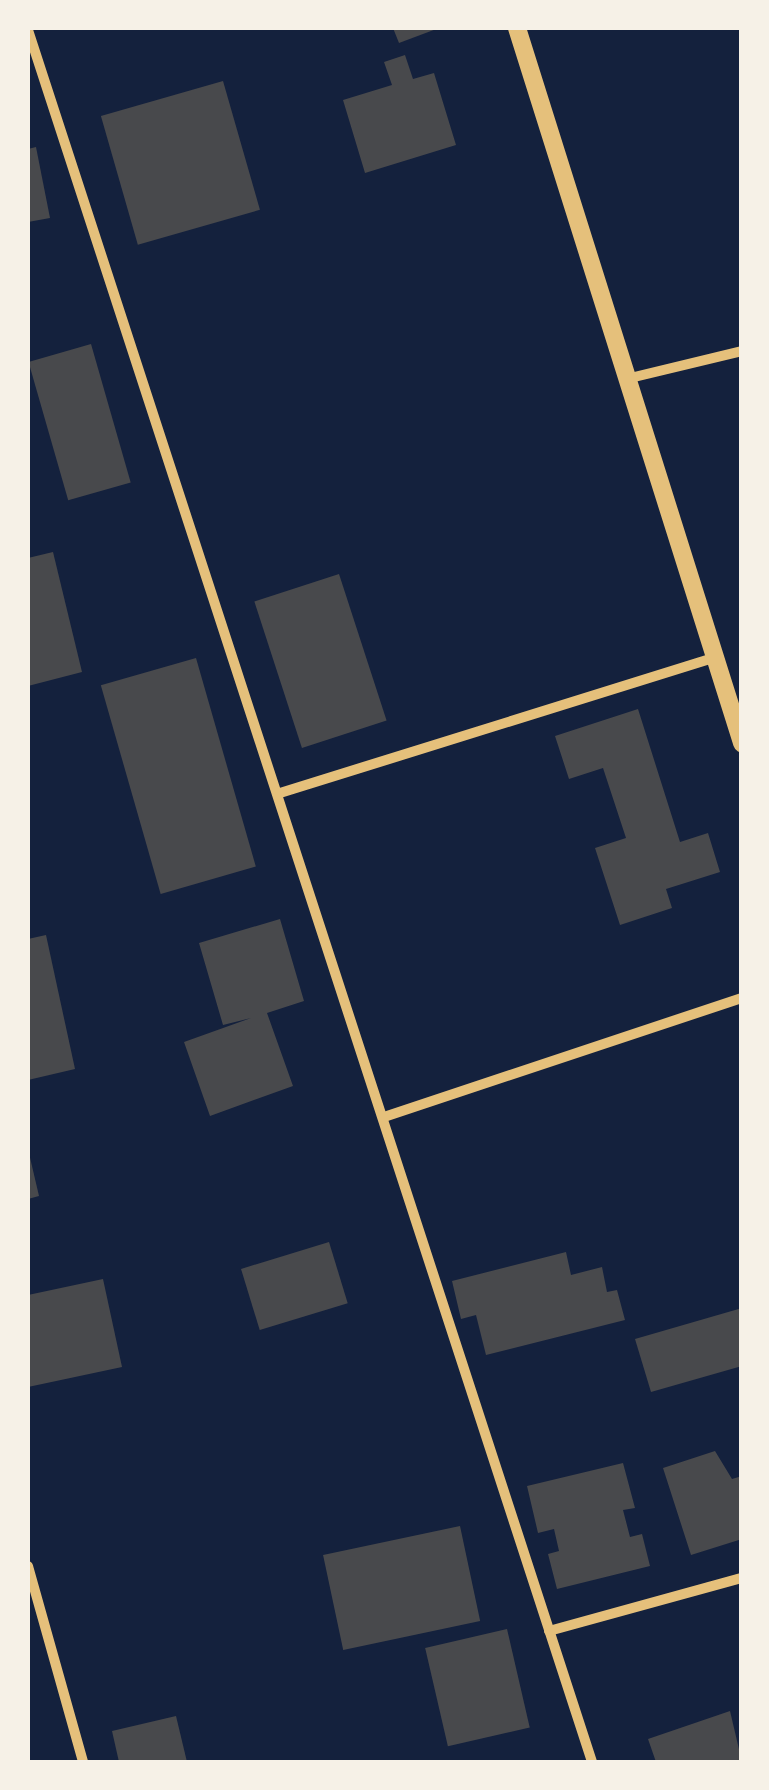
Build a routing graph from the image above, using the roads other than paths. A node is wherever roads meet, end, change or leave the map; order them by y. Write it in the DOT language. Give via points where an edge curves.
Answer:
graph roads {
  1 [pos="517,28"];
  2 [pos="28,30"];
  3 [pos="742,352"];
  4 [pos="625,380"];
  5 [pos="716,657"];
  6 [pos="742,743"];
  7 [pos="280,793"];
  8 [pos="742,998"];
  9 [pos="384,1117"];
  10 [pos="28,1566"];
  11 [pos="742,1578"];
  12 [pos="549,1631"];
  13 [pos="83,1762"];
  14 [pos="592,1762"];
  1 -- 4 [label="street"];
  2 -- 7 [label="street"];
  3 -- 4 [label="street"];
  4 -- 5 [label="street"];
  5 -- 6 [label="street"];
  5 -- 7 [label="street"];
  7 -- 9 [label="street"];
  8 -- 9 [label="street"];
  9 -- 12 [label="street"];
  10 -- 13 [label="street"];
  11 -- 12 [label="street"];
  12 -- 14 [label="street"];
}
